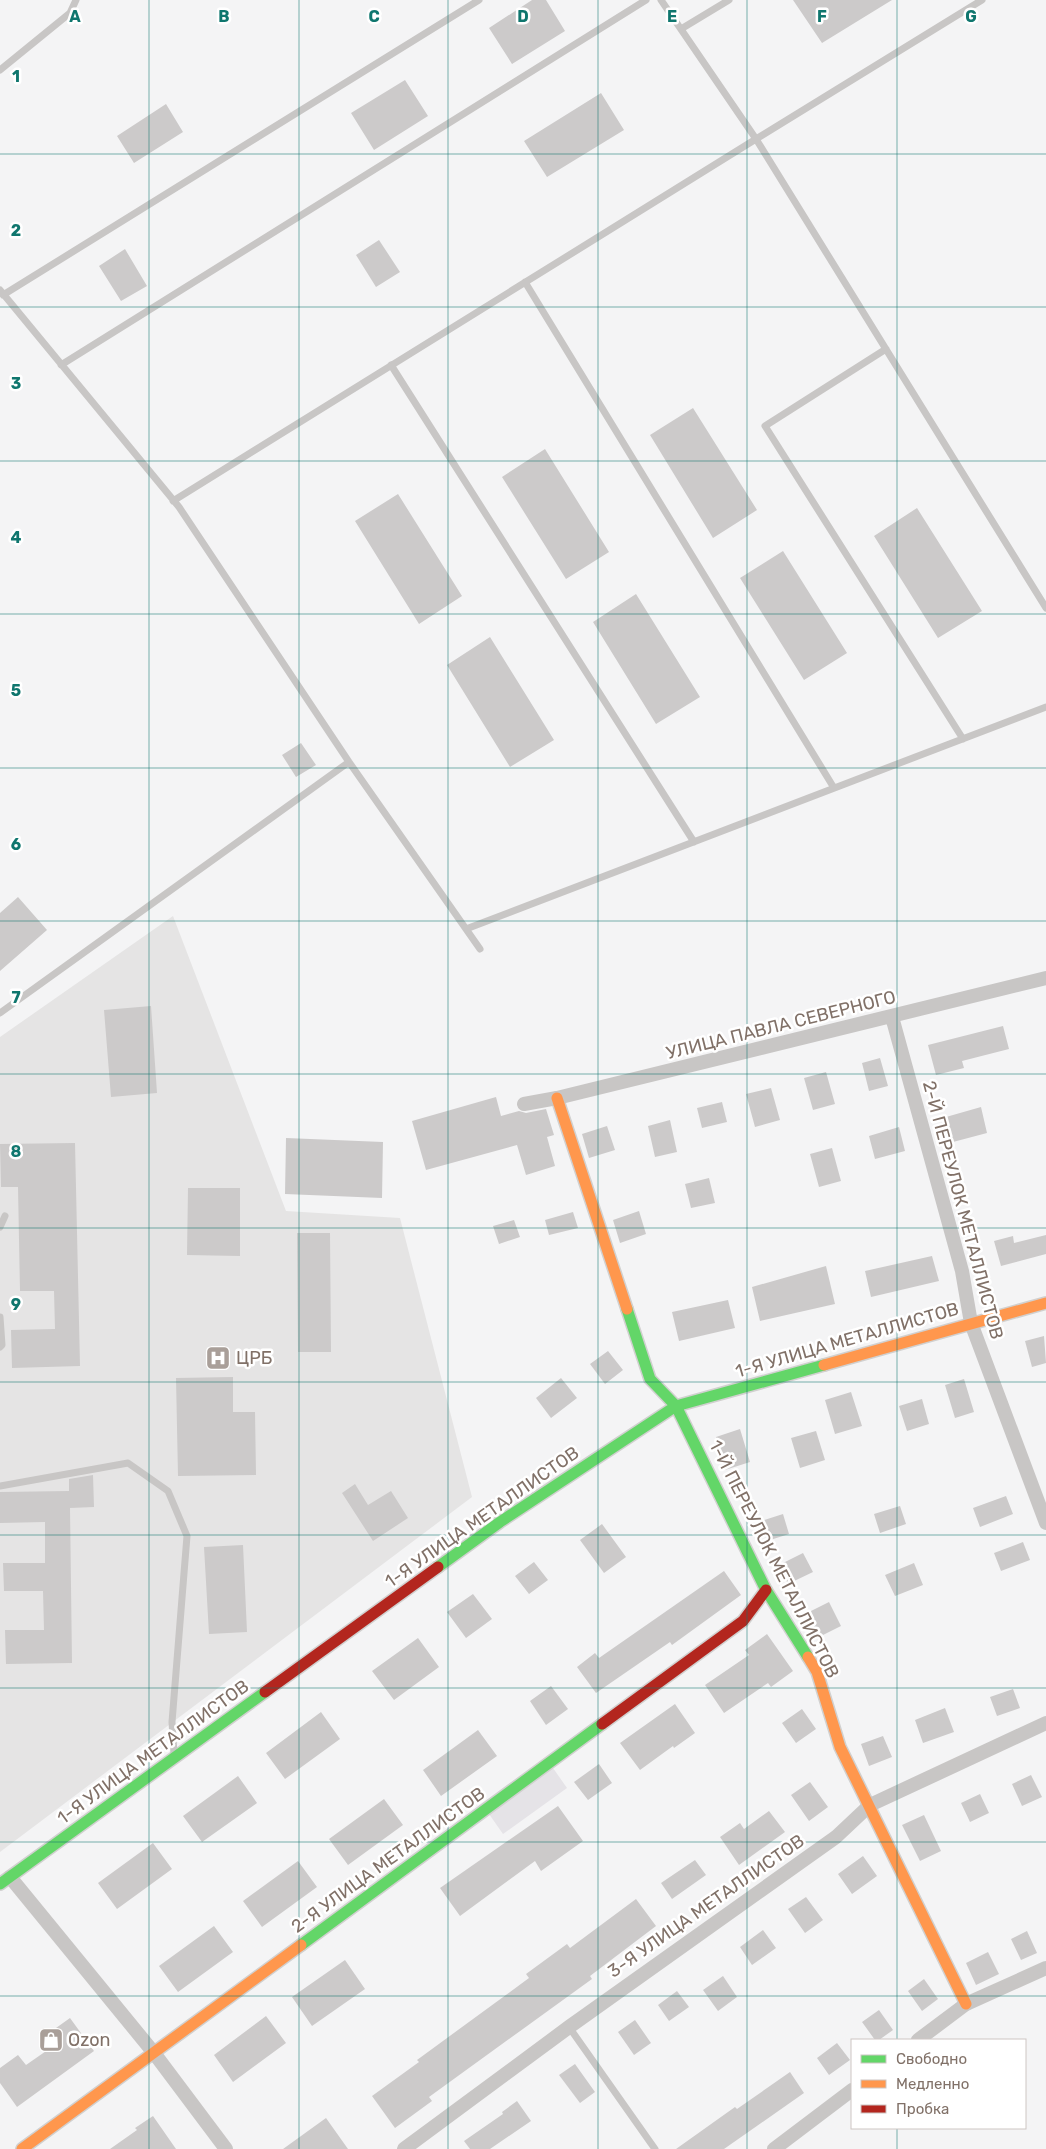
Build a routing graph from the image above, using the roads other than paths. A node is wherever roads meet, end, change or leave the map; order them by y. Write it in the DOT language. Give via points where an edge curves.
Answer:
graph roads {
  1 [pos="76,0"];
  2 [pos="479,0"];
  3 [pos="646,0"];
  4 [pos="661,0"];
  5 [pos="729,0"];
  6 [pos="982,0"];
  7 [pos="681,30"];
  8 [pos="0,70"];
  9 [pos="756,138"];
  10 [pos="525,282"];
  11 [pos="2,292"];
  12 [pos="886,349"];
  13 [pos="61,365"];
  14 [pos="391,365"];
  15 [pos="173,501"];
  16 [pos="1046,608"];
  17 [pos="1046,707"];
  18 [pos="963,739"];
  19 [pos="348,762"];
  20 [pos="834,788"];
  21 [pos="694,842"];
  22 [pos="466,929"];
  23 [pos="480,950"];
  24 [pos="1046,978"];
  25 [pos="0,1014"];
  26 [pos="892,1017"];
  27 [pos="558,1098"];
  28 [pos="524,1104"];
  29 [pos="5,1216"];
  30 [pos="0,1227"];
  31 [pos="1046,1303"];
  32 [pos="0,1317"];
  33 [pos="971,1323"];
  34 [pos="0,1347"];
  35 [pos="676,1406"];
  36 [pos="0,1486"];
  37 [pos="1046,1523"];
  38 [pos="766,1590"];
  39 [pos="1046,1723"];
  40 [pos="174,1759"];
  41 [pos="870,1805"];
  42 [pos="5,1880"];
  43 [pos="1046,1968"];
  44 [pos="966,2004"];
  45 [pos="569,2027"];
  46 [pos="919,2039"];
  47 [pos="154,2053"];
  48 [pos="851,2091"];
  49 [pos="22,2149"];
  50 [pos="226,2149"];
  51 [pos="404,2149"];
  52 [pos="655,2149"];
  53 [pos="774,2149"];
  1 -- 8 [label="lane" via="70,12"];
  2 -- 11 [label="lane"];
  3 -- 13 [label="lane"];
  4 -- 7 [label="lane"];
  5 -- 7 [label="lane"];
  6 -- 9 [label="lane"];
  7 -- 9 [label="lane"];
  9 -- 10 [label="lane"];
  9 -- 12 [label="lane"];
  10 -- 14 [label="lane"];
  10 -- 20 [label="lane"];
  11 -- 13 [label="lane"];
  12 -- 16 [label="lane"];
  12 -- 18 [label="lane" via="765,426"];
  13 -- 15 [label="lane"];
  14 -- 15 [label="lane"];
  14 -- 21 [label="lane"];
  15 -- 19 [label="lane"];
  17 -- 18 [label="lane"];
  18 -- 20 [label="lane"];
  19 -- 22 [label="lane"];
  19 -- 25 [label="lane"];
  20 -- 21 [label="lane"];
  21 -- 22 [label="lane"];
  22 -- 23 [label="lane"];
  24 -- 26 [label="street, УЛИЦА ПАВЛА СЕВЕРНОГО"];
  26 -- 27 [label="street, УЛИЦА ПАВЛА СЕВЕРНОГО"];
  26 -- 33 [label="street, 2-Й ПЕРЕУЛОК МЕТАЛЛИСТОВ" via="962,1270"];
  27 -- 28 [label="street, УЛИЦА ПАВЛА СЕВЕРНОГО"];
  27 -- 35 [label="street, 1-Й ПЕРЕУЛОК МЕТАЛЛИСТОВ" via="650,1379"];
  29 -- 30 [label="lane"];
  31 -- 33 [label="street, 1-Я УЛИЦА МЕТАЛЛИСТОВ"];
  32 -- 34 [label="lane"];
  33 -- 35 [label="street, 1-Я УЛИЦА МЕТАЛЛИСТОВ"];
  33 -- 37 [label="street, 2-Й ПЕРЕУЛОК МЕТАЛЛИСТОВ"];
  35 -- 38 [label="street, 1-Й ПЕРЕУЛОК МЕТАЛЛИСТОВ"];
  35 -- 40 [label="street, 1-Я УЛИЦА МЕТАЛЛИСТОВ" via="500,1522"];
  36 -- 40 [label="lane" via="128,1462 168,1491 187,1536 172,1722"];
  38 -- 41 [label="street, 1-Й ПЕРЕУЛОК МЕТАЛЛИСТОВ" via="817,1672 840,1747"];
  38 -- 47 [label="street, 2-Я УЛИЦА МЕТАЛЛИСТОВ" via="742,1621"];
  39 -- 41 [label="street, 3-Я УЛИЦА МЕТАЛЛИСТОВ"];
  40 -- 42 [label="street, 1-Я УЛИЦА МЕТАЛЛИСТОВ"];
  41 -- 44 [label="street, 1-Й ПЕРЕУЛОК МЕТАЛЛИСТОВ"];
  41 -- 45 [label="street, 3-Я УЛИЦА МЕТАЛЛИСТОВ" via="836,1838"];
  42 -- 47 [label="street"];
  43 -- 44 [label="street"];
  44 -- 46 [label="street"];
  45 -- 51 [label="street, 3-Я УЛИЦА МЕТАЛЛИСТОВ"];
  45 -- 52 [label="lane"];
  47 -- 49 [label="street, 2-Я УЛИЦА МЕТАЛЛИСТОВ"];
  47 -- 50 [label="street"];
  48 -- 53 [label="street"];
}
